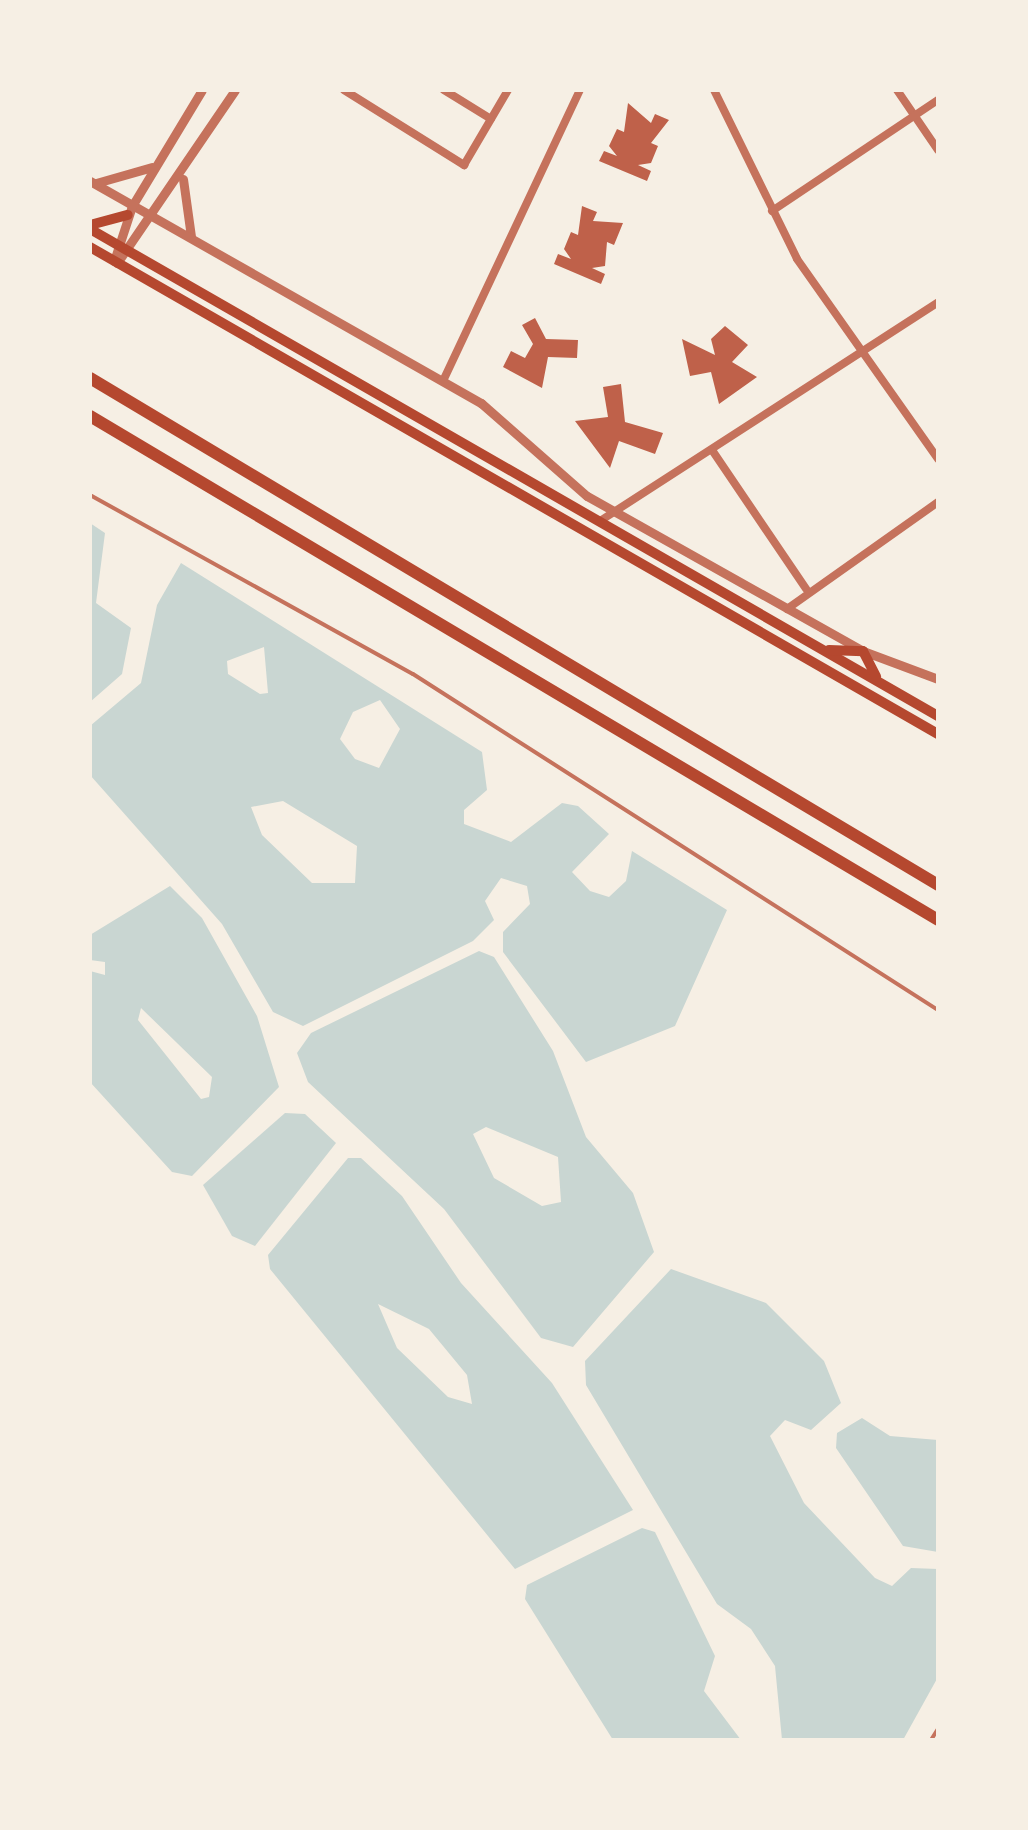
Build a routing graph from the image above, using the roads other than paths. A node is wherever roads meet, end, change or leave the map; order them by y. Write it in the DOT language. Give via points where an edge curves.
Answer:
graph roads {
  1 [pos="202,90"];
  2 [pos="235,90"];
  3 [pos="344,90"];
  4 [pos="444,90"];
  5 [pos="508,90"];
  6 [pos="580,90"];
  7 [pos="714,90"];
  8 [pos="898,90"];
  9 [pos="938,100"];
  10 [pos="914,116"];
  11 [pos="491,119"];
  12 [pos="938,150"];
  13 [pos="158,162"];
  14 [pos="187,168"];
  15 [pos="91,182"];
  16 [pos="130,211"];
  17 [pos="772,211"];
  18 [pos="155,218"];
  19 [pos="90,227"];
  20 [pos="197,242"];
  21 [pos="117,245"];
  22 [pos="90,247"];
  23 [pos="130,252"];
  24 [pos="116,262"];
  25 [pos="938,302"];
  26 [pos="862,354"];
  27 [pos="90,378"];
  28 [pos="444,381"];
  29 [pos="90,416"];
  30 [pos="712,450"];
  31 [pos="938,459"];
  32 [pos="90,495"];
  33 [pos="938,502"];
  34 [pos="615,512"];
  35 [pos="600,522"];
  36 [pos="806,588"];
  37 [pos="787,609"];
  38 [pos="823,649"];
  39 [pos="863,651"];
  40 [pos="938,679"];
  41 [pos="878,681"];
  42 [pos="938,716"];
  43 [pos="938,734"];
  44 [pos="938,885"];
  45 [pos="938,920"];
  46 [pos="938,1010"];
  47 [pos="938,1729"];
  48 [pos="931,1740"];
  1 -- 13 [label="street"];
  2 -- 14 [label="street"];
  3 -- 11 [label="street" via="464,165"];
  4 -- 11 [label="street"];
  5 -- 11 [label="street"];
  6 -- 28 [label="street"];
  7 -- 17 [label="street"];
  8 -- 10 [label="street"];
  9 -- 10 [label="street"];
  10 -- 12 [label="street"];
  10 -- 17 [label="street"];
  13 -- 15 [label="street" via="126,180"];
  13 -- 16 [label="street"];
  14 -- 18 [label="street"];
  14 -- 20 [label="street" via="182,212"];
  15 -- 16 [label="street"];
  16 -- 18 [label="street"];
  16 -- 19 [label="main road"];
  16 -- 21 [label="street"];
  17 -- 26 [label="street"];
  18 -- 20 [label="street"];
  18 -- 23 [label="street"];
  19 -- 21 [label="main road"];
  20 -- 28 [label="street"];
  21 -- 23 [label="main road"];
  21 -- 24 [label="street"];
  22 -- 24 [label="main road"];
  23 -- 24 [label="street"];
  23 -- 35 [label="main road"];
  24 -- 43 [label="main road"];
  25 -- 26 [label="street"];
  26 -- 30 [label="street"];
  26 -- 31 [label="street"];
  27 -- 44 [label="highway"];
  28 -- 34 [label="street"];
  29 -- 45 [label="highway"];
  30 -- 34 [label="street"];
  30 -- 36 [label="street"];
  32 -- 46 [label="lane" via="413,674"];
  33 -- 36 [label="street"];
  34 -- 35 [label="street"];
  34 -- 37 [label="street"];
  35 -- 38 [label="main road"];
  36 -- 37 [label="street"];
  37 -- 39 [label="street"];
  38 -- 39 [label="main road"];
  38 -- 41 [label="main road"];
  39 -- 40 [label="street"];
  39 -- 41 [label="main road"];
  41 -- 42 [label="main road"];
  47 -- 48 [label="lane"];
}
